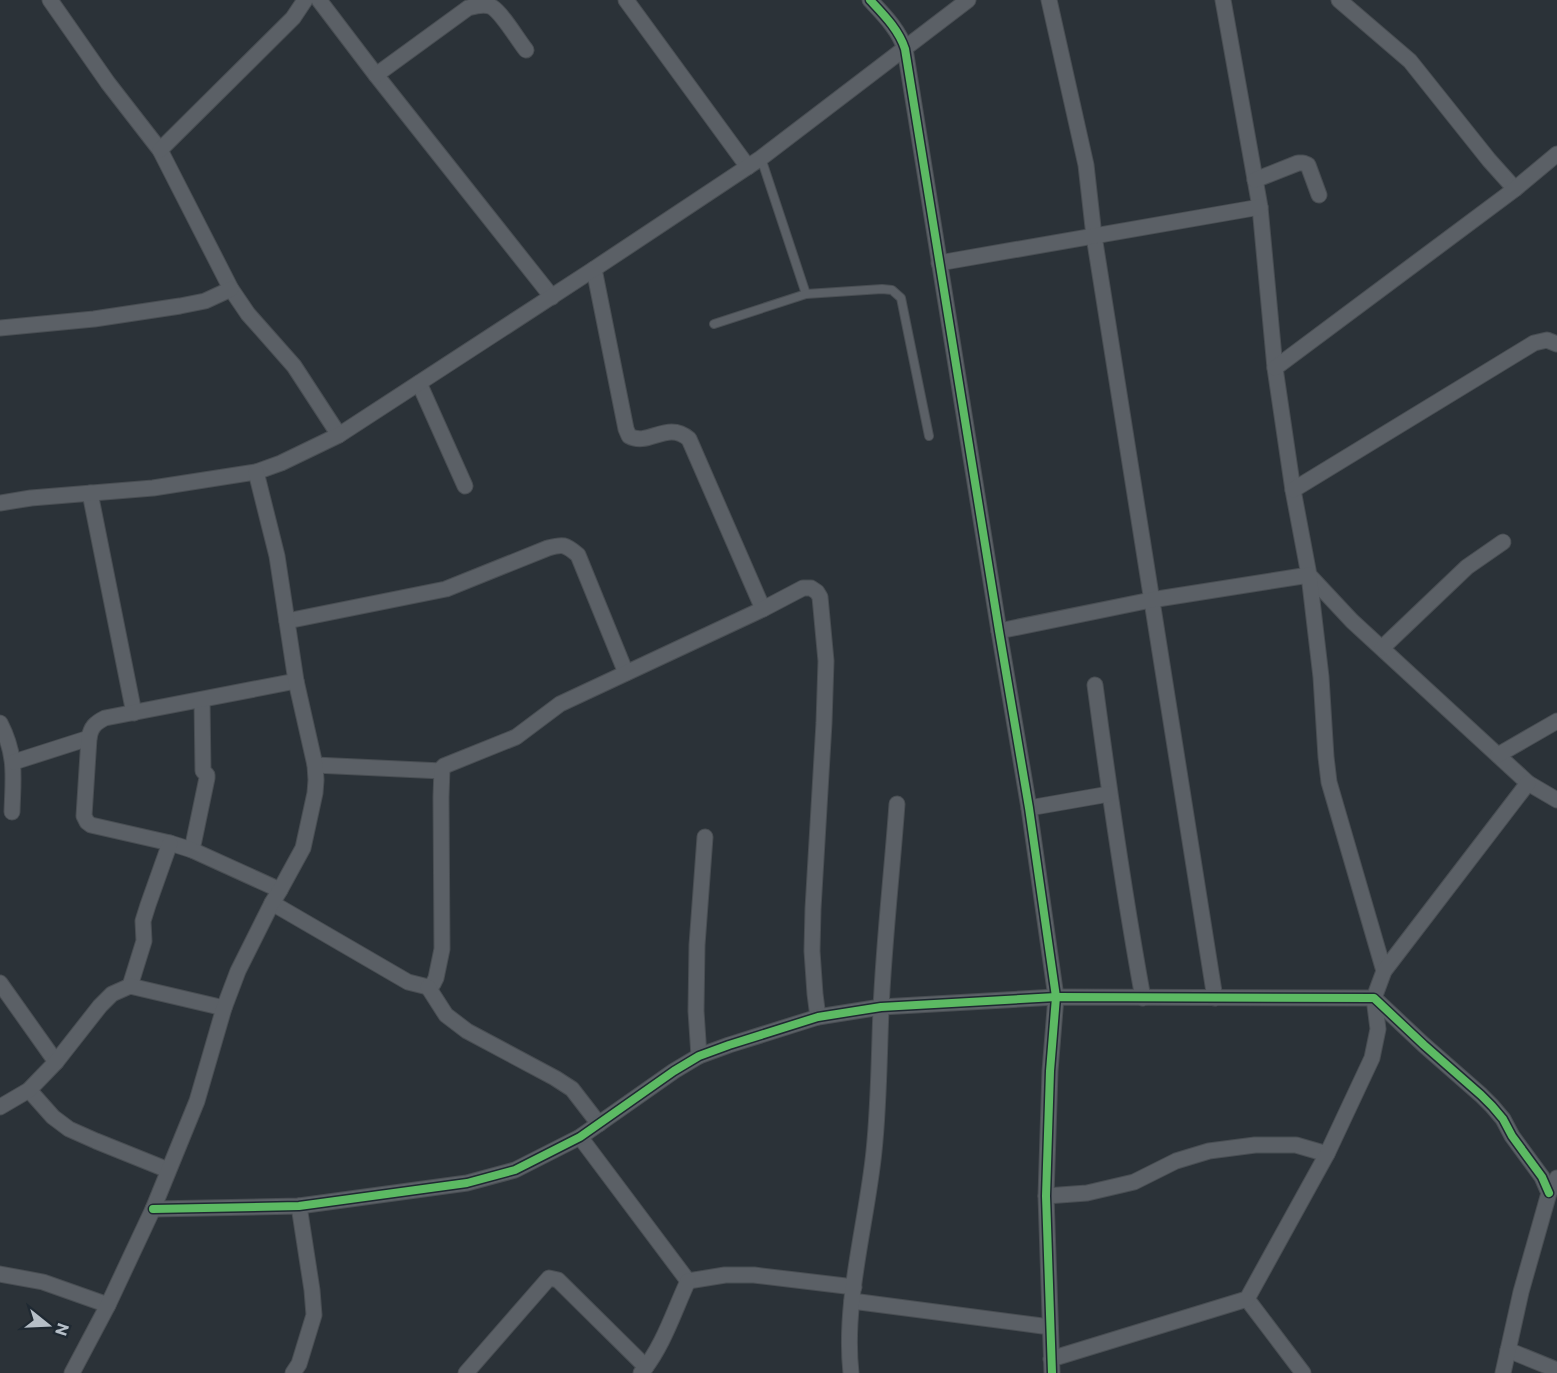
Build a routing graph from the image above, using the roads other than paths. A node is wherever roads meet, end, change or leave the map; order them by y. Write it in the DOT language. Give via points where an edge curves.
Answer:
graph roads {
  1 [pos="50,0"];
  2 [pos="305,0"];
  3 [pos="320,0"];
  4 [pos="626,0"];
  5 [pos="870,0"];
  6 [pos="968,0"];
  7 [pos="1049,0"];
  8 [pos="1223,0"];
  9 [pos="1339,0"];
  10 [pos="904,49"];
  11 [pos="526,50"];
  12 [pos="376,75"];
  13 [pos="160,150"];
  14 [pos="1557,154"];
  15 [pos="755,163"];
  16 [pos="1255,180"];
  17 [pos="1515,189"];
  18 [pos="1319,195"];
  19 [pos="1260,207"];
  20 [pos="1094,236"];
  21 [pos="939,263"];
  22 [pos="594,269"];
  23 [pos="231,289"];
  24 [pos="806,294"];
  25 [pos="552,297"];
  26 [pos="714,324"];
  27 [pos="0,328"];
  28 [pos="1557,344"];
  29 [pos="1275,368"];
  30 [pos="419,382"];
  31 [pos="339,435"];
  32 [pos="929,436"];
  33 [pos="256,472"];
  34 [pos="465,486"];
  35 [pos="1293,490"];
  36 [pos="90,493"];
  37 [pos="0,503"];
  38 [pos="1503,542"];
  39 [pos="1309,575"];
  40 [pos="1151,600"];
  41 [pos="763,609"];
  42 [pos="287,621"];
  43 [pos="999,631"];
  44 [pos="1382,648"];
  45 [pos="627,673"];
  46 [pos="297,681"];
  47 [pos="1095,685"];
  48 [pos="202,700"];
  49 [pos="134,713"];
  50 [pos="1557,721"];
  51 [pos="0,723"];
  52 [pos="89,738"];
  53 [pos="1498,755"];
  54 [pos="14,762"];
  55 [pos="315,765"];
  56 [pos="442,771"];
  57 [pos="1528,783"];
  58 [pos="1109,794"];
  59 [pos="1557,800"];
  60 [pos="897,804"];
  61 [pos="1029,808"];
  62 [pos="12,812"];
  63 [pos="705,837"];
  64 [pos="170,843"];
  65 [pos="192,850"];
  66 [pos="276,897"];
  67 [pos="1384,971"];
  68 [pos="0,983"];
  69 [pos="130,986"];
  70 [pos="428,987"];
  71 [pos="1056,998"];
  72 [pos="1143,998"];
  73 [pos="1215,998"];
  74 [pos="1374,998"];
  75 [pos="881,1007"];
  76 [pos="224,1008"];
  77 [pos="818,1017"];
  78 [pos="699,1056"];
  79 [pos="56,1062"];
  80 [pos="29,1090"];
  81 [pos="0,1107"];
  82 [pos="599,1124"];
  83 [pos="580,1137"];
  84 [pos="1327,1154"];
  85 [pos="168,1170"];
  86 [pos="1557,1178"];
  87 [pos="1549,1193"];
  88 [pos="1046,1196"];
  89 [pos="299,1206"];
  90 [pos="153,1209"];
  91 [pos="0,1274"];
  92 [pos="688,1281"];
  93 [pos="853,1294"];
  94 [pos="1247,1299"];
  95 [pos="108,1305"];
  96 [pos="1050,1328"];
  97 [pos="1508,1350"];
  98 [pos="1052,1366"];
  99 [pos="644,1370"];
  100 [pos="1557,1370"];
  101 [pos="72,1373"];
  102 [pos="293,1373"];
  103 [pos="466,1373"];
  104 [pos="851,1373"];
  105 [pos="1303,1373"];
  106 [pos="1503,1373"];
  1 -- 13 [label="street"];
  2 -- 13 [label="street" via="293,18"];
  3 -- 12 [label="street"];
  4 -- 15 [label="street"];
  5 -- 10 [label="street" via="897,32"];
  6 -- 10 [label="street"];
  7 -- 20 [label="street" via="1086,165"];
  8 -- 16 [label="street"];
  9 -- 17 [label="street" via="1410,61"];
  10 -- 15 [label="street"];
  10 -- 21 [label="street"];
  11 -- 12 [label="street" via="500,15 491,7 480,5 468,8"];
  12 -- 25 [label="street"];
  13 -- 23 [label="street"];
  14 -- 17 [label="street"];
  15 -- 22 [label="street"];
  15 -- 24 [label="lane"];
  16 -- 18 [label="street" via="1303,163 1308,165"];
  16 -- 19 [label="street"];
  17 -- 29 [label="street"];
  19 -- 20 [label="street"];
  19 -- 29 [label="street"];
  20 -- 21 [label="street"];
  20 -- 40 [label="street"];
  21 -- 43 [label="street"];
  22 -- 25 [label="street"];
  22 -- 41 [label="street" via="629,436 637,440 674,431 689,439"];
  23 -- 27 [label="street" via="205,301 180,306"];
  23 -- 31 [label="street" via="294,366"];
  24 -- 26 [label="lane"];
  24 -- 32 [label="lane" via="882,289 892,290 901,298"];
  25 -- 30 [label="street"];
  28 -- 35 [label="street" via="1547,340 1534,343"];
  29 -- 35 [label="street"];
  30 -- 31 [label="street"];
  30 -- 34 [label="street"];
  31 -- 33 [label="street"];
  33 -- 36 [label="street"];
  33 -- 42 [label="street" via="277,556"];
  35 -- 39 [label="street"];
  36 -- 37 [label="street"];
  36 -- 49 [label="street"];
  38 -- 44 [label="street" via="1467,567"];
  39 -- 40 [label="street"];
  39 -- 44 [label="street"];
  39 -- 67 [label="street" via="1329,782"];
  40 -- 43 [label="street"];
  40 -- 73 [label="street"];
  41 -- 45 [label="street"];
  41 -- 77 [label="street" via="803,588 811,588 820,597 826,661 825,723 812,951"];
  42 -- 45 [label="street" via="446,589 563,544 578,555"];
  42 -- 46 [label="street"];
  43 -- 61 [label="street"];
  44 -- 53 [label="street"];
  45 -- 56 [label="street" via="560,704 516,737 444,766"];
  46 -- 48 [label="street"];
  46 -- 55 [label="street"];
  47 -- 58 [label="street"];
  48 -- 49 [label="street"];
  48 -- 65 [label="street" via="203,771 207,778"];
  49 -- 52 [label="street" via="105,718 91,728"];
  50 -- 53 [label="street"];
  51 -- 54 [label="street"];
  52 -- 54 [label="street"];
  52 -- 64 [label="street" via="84,816 87,822"];
  53 -- 57 [label="street"];
  54 -- 62 [label="street"];
  55 -- 56 [label="street"];
  55 -- 66 [label="street" via="315,793 303,848"];
  56 -- 70 [label="street" via="442,950 436,978"];
  57 -- 59 [label="street"];
  57 -- 67 [label="street"];
  58 -- 61 [label="street"];
  58 -- 72 [label="street"];
  60 -- 75 [label="street"];
  61 -- 71 [label="street"];
  63 -- 78 [label="street" via="697,945"];
  64 -- 65 [label="street"];
  64 -- 69 [label="street" via="143,921 144,941"];
  65 -- 66 [label="street"];
  66 -- 70 [label="street" via="408,982"];
  66 -- 76 [label="street" via="238,971"];
  67 -- 74 [label="street"];
  68 -- 79 [label="street"];
  69 -- 76 [label="street"];
  69 -- 79 [label="street" via="112,994 100,1006"];
  70 -- 82 [label="street" via="446,1015 467,1031 572,1089"];
  71 -- 72 [label="street"];
  71 -- 75 [label="street"];
  71 -- 88 [label="street"];
  72 -- 73 [label="street"];
  73 -- 74 [label="street"];
  74 -- 84 [label="street" via="1378,1029 1372,1058"];
  74 -- 87 [label="street" via="1492,1106"];
  75 -- 77 [label="street"];
  75 -- 93 [label="street" via="874,1152"];
  76 -- 85 [label="street" via="197,1101"];
  77 -- 78 [label="street"];
  78 -- 82 [label="street"];
  79 -- 80 [label="street"];
  80 -- 81 [label="street"];
  80 -- 85 [label="street" via="69,1129"];
  82 -- 83 [label="street"];
  83 -- 89 [label="street" via="515,1170 467,1183"];
  83 -- 92 [label="street"];
  84 -- 88 [label="street" via="1296,1145 1209,1151 1176,1161 1134,1182 1087,1193"];
  84 -- 94 [label="street"];
  85 -- 90 [label="street"];
  86 -- 87 [label="street"];
  87 -- 97 [label="street"];
  88 -- 96 [label="street"];
  89 -- 90 [label="street"];
  89 -- 102 [label="street" via="314,1315"];
  90 -- 95 [label="street"];
  91 -- 95 [label="street" via="43,1282"];
  92 -- 93 [label="street" via="754,1275"];
  92 -- 99 [label="street"];
  93 -- 96 [label="street"];
  93 -- 104 [label="street"];
  94 -- 98 [label="street"];
  94 -- 105 [label="street"];
  95 -- 101 [label="street"];
  96 -- 98 [label="street"];
  97 -- 100 [label="street"];
  97 -- 106 [label="street"];
  99 -- 103 [label="street" via="558,1280 549,1278"];
}
